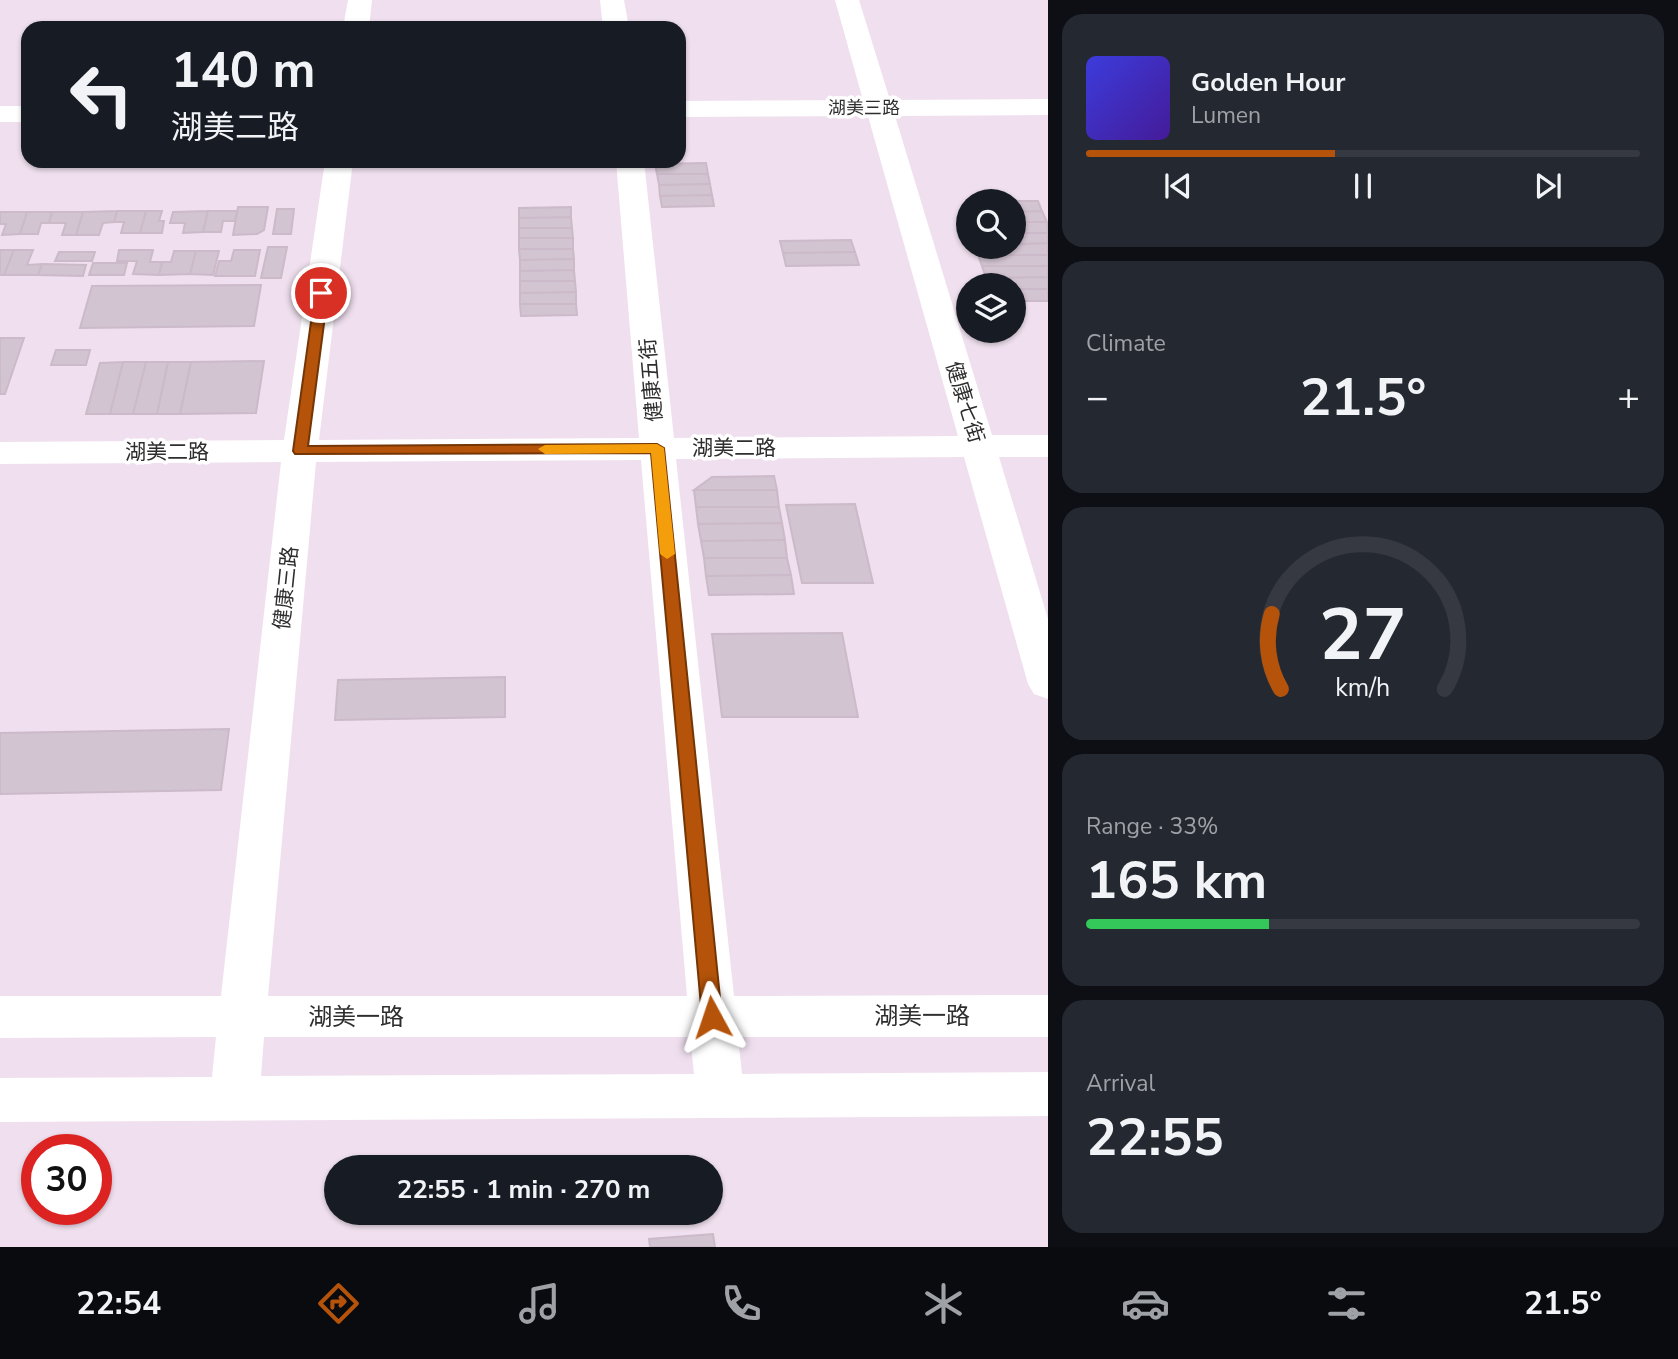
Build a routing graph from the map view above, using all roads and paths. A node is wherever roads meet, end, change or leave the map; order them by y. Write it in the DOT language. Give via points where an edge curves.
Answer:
graph roads {
  1 [pos="360,0"];
  2 [pos="612,0"];
  3 [pos="847,0"];
  4 [pos="357,21"];
  5 [pos="614,21"];
  6 [pos="1048,107"];
  7 [pos="877,108"];
  8 [pos="686,109"];
  9 [pos="0,114"];
  10 [pos="21,114"];
  11 [pos="338,168"];
  12 [pos="631,168"];
  13 [pos="979,446"];
  14 [pos="1048,446"];
  15 [pos="657,448"];
  16 [pos="300,451"];
  17 [pos="0,453"];
  18 [pos="1048,684"];
  19 [pos="1048,1016"];
  20 [pos="0,1017"];
  21 [pos="242,1017"];
  22 [pos="712,1017"];
  23 [pos="1048,1094"];
  24 [pos="720,1096"];
  25 [pos="234,1099"];
  26 [pos="0,1100"];
  1 -- 4 [label="street"];
  2 -- 5 [label="street"];
  3 -- 7 [label="street, 健康七街"];
  6 -- 7 [label="street, 湖美三路"];
  7 -- 8 [label="street, 湖美三路"];
  7 -- 13 [label="street, 健康七街"];
  9 -- 10 [label="street"];
  11 -- 16 [label="street, 健康三路"];
  12 -- 15 [label="street, 健康五街"];
  13 -- 14 [label="street, 湖美二路"];
  13 -- 15 [label="street, 湖美二路"];
  13 -- 18 [label="street, 健康七街"];
  15 -- 16 [label="street, 湖美二路"];
  15 -- 22 [label="street, 健康五街"];
  16 -- 17 [label="street, 湖美二路"];
  16 -- 21 [label="street, 健康三路"];
  19 -- 22 [label="street, 湖美一路"];
  20 -- 21 [label="street, 湖美一路"];
  21 -- 22 [label="street, 湖美一路"];
  21 -- 25 [label="street, 健康三路"];
  22 -- 24 [label="street"];
  23 -- 24 [label="street"];
  24 -- 25 [label="street"];
  25 -- 26 [label="street"];
}
